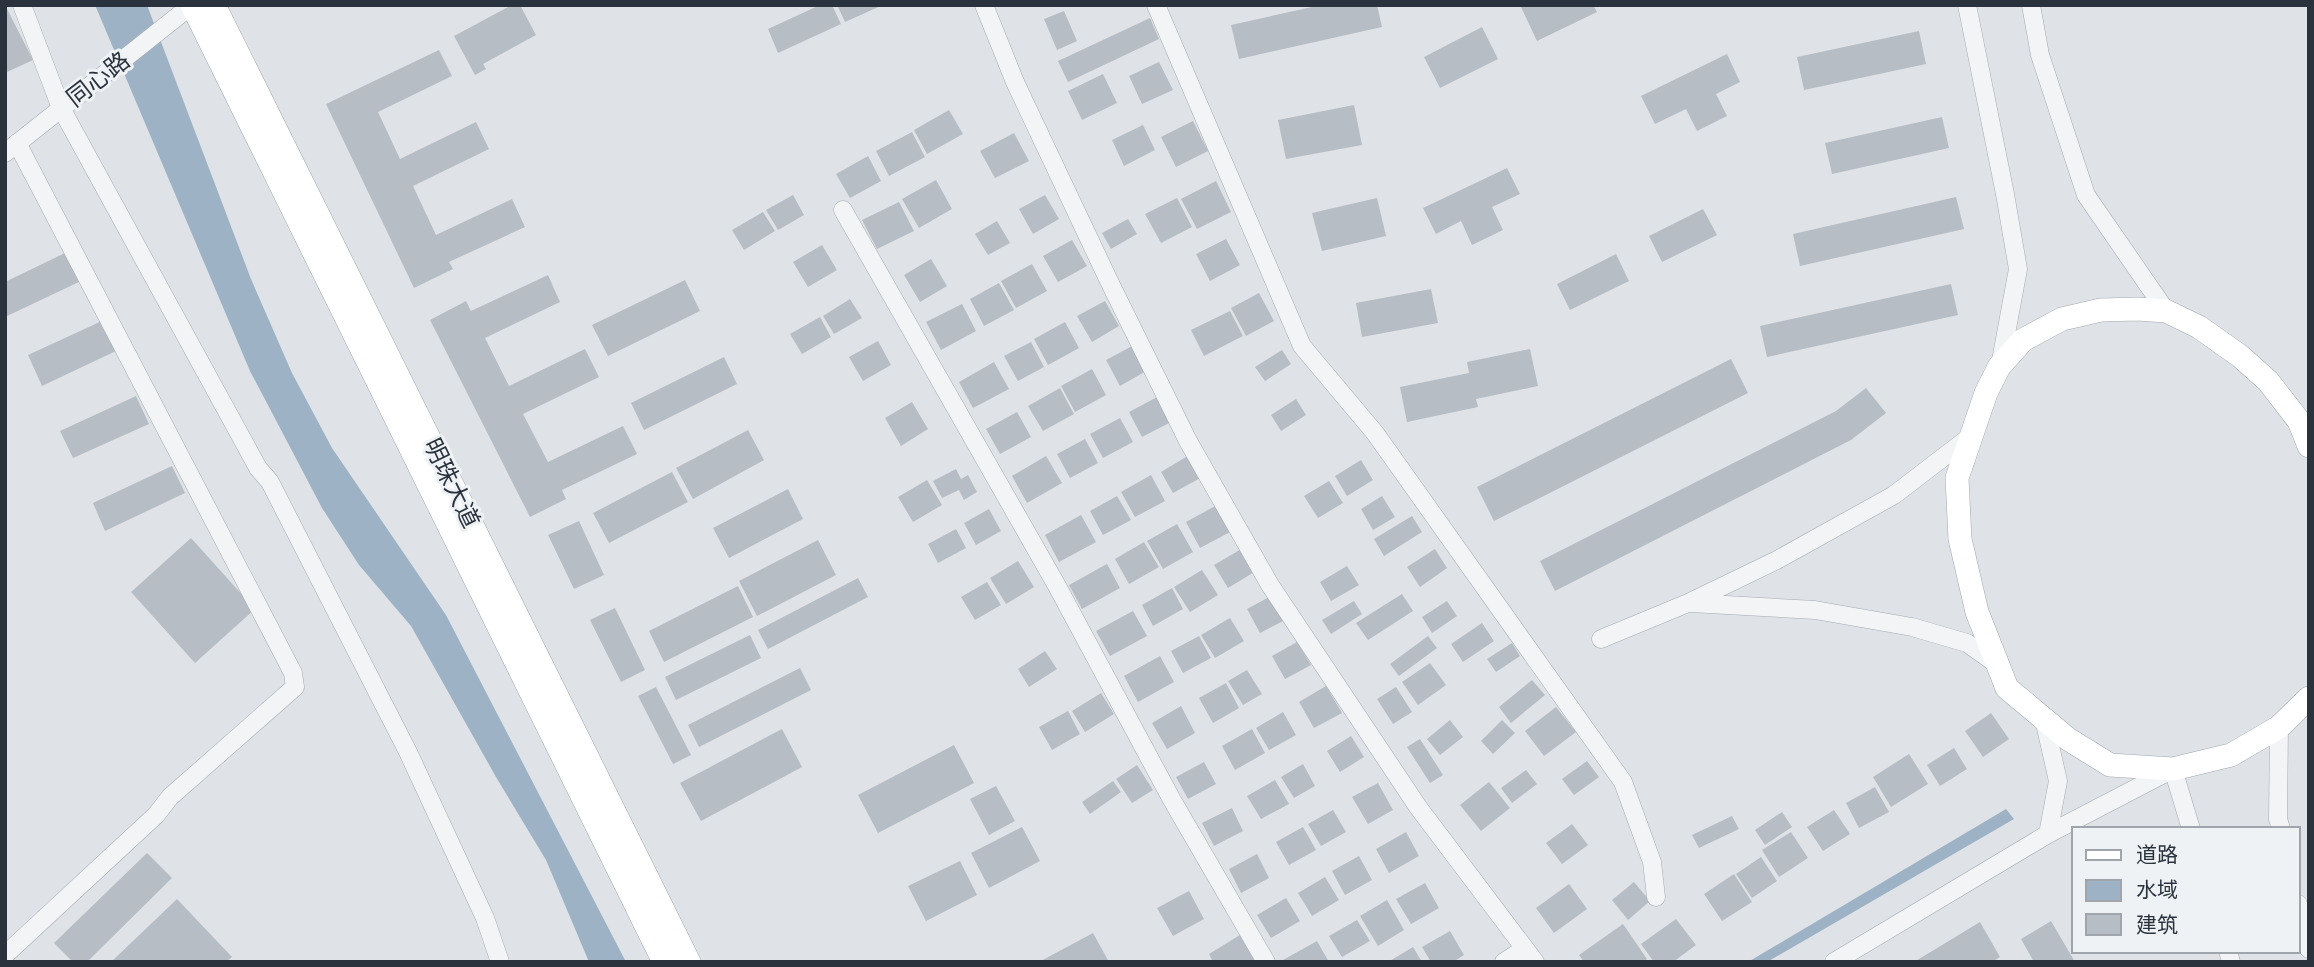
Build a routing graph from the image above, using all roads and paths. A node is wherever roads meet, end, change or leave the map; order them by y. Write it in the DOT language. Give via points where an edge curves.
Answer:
graph roads {
  1 [pos="22,5"];
  2 [pos="192,5"];
  3 [pos="214,5"];
  4 [pos="984,5"];
  5 [pos="1156,5"];
  6 [pos="1966,5"];
  7 [pos="2031,5"];
  8 [pos="61,108"];
  9 [pos="11,148"];
  10 [pos="843,210"];
  11 [pos="2166,311"];
  12 [pos="2000,367"];
  13 [pos="2304,425"];
  14 [pos="1971,436"];
  15 [pos="2309,446"];
  16 [pos="1688,603"];
  17 [pos="1601,639"];
  18 [pos="1998,665"];
  19 [pos="2309,698"];
  20 [pos="2044,719"];
  21 [pos="2279,727"];
  22 [pos="2173,768"];
  23 [pos="2190,827"];
  24 [pos="2280,827"];
  25 [pos="2048,834"];
  26 [pos="1656,897"];
  27 [pos="2300,912"];
  28 [pos="2309,950"];
  29 [pos="5,955"];
  30 [pos="1530,955"];
  31 [pos="500,962"];
  32 [pos="664,962"];
  33 [pos="689,962"];
  34 [pos="1266,962"];
  35 [pos="1504,962"];
  36 [pos="1834,962"];
  1 -- 8 [label="street"];
  2 -- 8 [label="street, 同心路"];
  2 -- 32 [label="main road, 明珠大道"];
  3 -- 33 [label="main road, 明珠大道"];
  4 -- 30 [label="street" via="1015,82 1115,294 1188,441 1263,573 1418,807"];
  5 -- 26 [label="street" via="1302,346 1375,433 1622,782 1651,862"];
  6 -- 12 [label="street" via="2018,269"];
  7 -- 11 [label="street" via="2040,55 2086,195"];
  8 -- 9 [label="street, 同心路"];
  8 -- 31 [label="street" via="270,482 408,752 485,918"];
  9 -- 29 [label="street" via="293,673 295,687 170,797"];
  10 -- 34 [label="street"];
  11 -- 12 [label="main road" via="2101,310 2062,319 2023,340"];
  11 -- 13 [label="main road" via="2240,356 2268,381"];
  12 -- 14 [label="main road"];
  13 -- 15 [label="main road"];
  14 -- 16 [label="street" via="1894,495"];
  14 -- 18 [label="main road" via="1957,478 1960,540 1977,612"];
  16 -- 17 [label="street"];
  16 -- 18 [label="street" via="1815,610 1912,627 1967,643"];
  18 -- 20 [label="main road" via="2007,688"];
  19 -- 21 [label="main road"];
  20 -- 22 [label="main road" via="2110,765"];
  20 -- 25 [label="street" via="2057,782"];
  21 -- 22 [label="main road" via="2231,755"];
  21 -- 24 [label="street"];
  22 -- 23 [label="street"];
  22 -- 25 [label="street"];
  25 -- 36 [label="street"];
  27 -- 28 [label="street"];
  30 -- 35 [label="street"];
}
